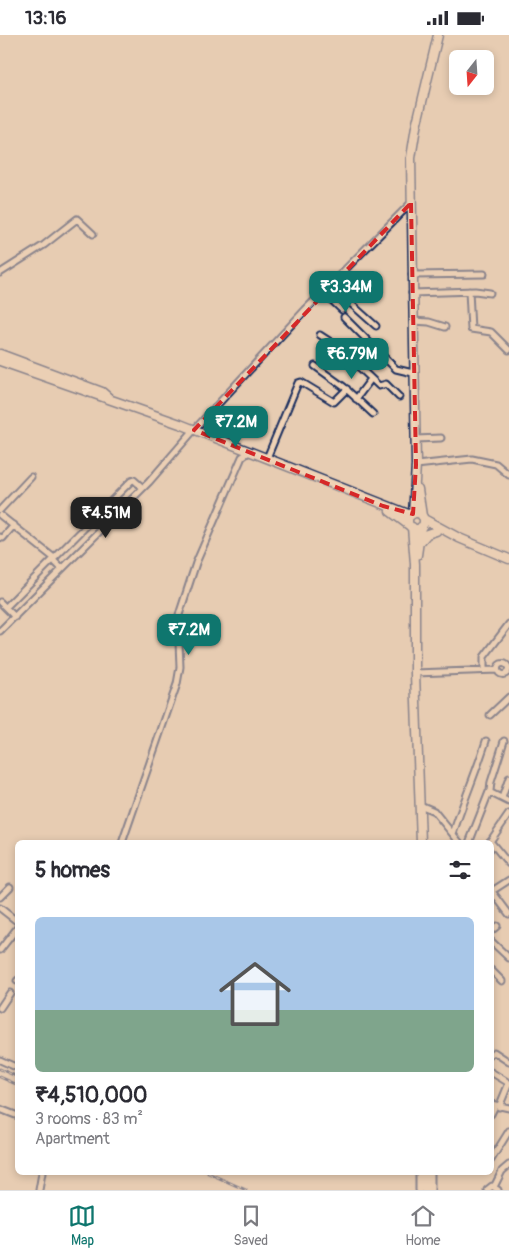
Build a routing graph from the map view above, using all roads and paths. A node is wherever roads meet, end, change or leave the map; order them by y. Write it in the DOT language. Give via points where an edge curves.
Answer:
graph roads {
  1 [pos="438,35"];
  2 [pos="411,203"];
  3 [pos="93,234"];
  4 [pos="0,273"];
  5 [pos="484,274"];
  6 [pos="412,275"];
  7 [pos="330,285"];
  8 [pos="469,291"];
  9 [pos="323,292"];
  10 [pos="412,293"];
  11 [pos="490,293"];
  12 [pos="342,310"];
  13 [pos="344,317"];
  14 [pos="413,321"];
  15 [pos="376,326"];
  16 [pos="445,327"];
  17 [pos="320,335"];
  18 [pos="509,350"];
  19 [pos="342,351"];
  20 [pos="0,354"];
  21 [pos="0,361"];
  22 [pos="326,361"];
  23 [pos="315,366"];
  24 [pos="413,373"];
  25 [pos="371,379"];
  26 [pos="347,389"];
  27 [pos="399,397"];
  28 [pos="110,399"];
  29 [pos="356,399"];
  30 [pos="373,414"];
  31 [pos="194,430"];
  32 [pos="441,438"];
  33 [pos="415,439"];
  34 [pos="237,446"];
  35 [pos="251,451"];
  36 [pos="267,458"];
  37 [pos="238,465"];
  38 [pos="416,465"];
  39 [pos="509,475"];
  40 [pos="31,477"];
  41 [pos="416,478"];
  42 [pos="143,488"];
  43 [pos="383,506"];
  44 [pos="0,510"];
  45 [pos="412,514"];
  46 [pos="0,515"];
  47 [pos="422,522"];
  48 [pos="14,525"];
  49 [pos="411,527"];
  50 [pos="436,531"];
  51 [pos="0,537"];
  52 [pos="459,538"];
  53 [pos="419,543"];
  54 [pos="54,559"];
  55 [pos="509,559"];
  56 [pos="415,564"];
  57 [pos="62,569"];
  58 [pos="0,602"];
  59 [pos="6,607"];
  60 [pos="14,617"];
  61 [pos="509,624"];
  62 [pos="0,631"];
  63 [pos="508,663"];
  64 [pos="497,669"];
  65 [pos="484,670"];
  66 [pos="415,673"];
  67 [pos="508,674"];
  68 [pos="509,697"];
  69 [pos="490,715"];
  70 [pos="486,741"];
  71 [pos="504,741"];
  72 [pos="509,778"];
  73 [pos="490,791"];
  74 [pos="502,798"];
  75 [pos="509,802"];
  76 [pos="420,805"];
  77 [pos="509,814"];
  78 [pos="502,825"];
  79 [pos="509,831"];
  80 [pos="454,834"];
  81 [pos="123,840"];
  82 [pos="421,840"];
  83 [pos="458,840"];
  84 [pos="470,840"];
  85 [pos="491,840"];
  86 [pos="494,846"];
  87 [pos="509,863"];
  88 [pos="509,880"];
  89 [pos="10,887"];
  90 [pos="494,890"];
  91 [pos="494,894"];
  92 [pos="0,897"];
  93 [pos="0,908"];
  94 [pos="509,914"];
  95 [pos="15,920"];
  96 [pos="497,927"];
  97 [pos="494,929"];
  98 [pos="15,931"];
  99 [pos="494,944"];
  100 [pos="0,950"];
  101 [pos="509,958"];
  102 [pos="494,973"];
  103 [pos="502,981"];
  104 [pos="10,993"];
  105 [pos="0,1008"];
  106 [pos="494,1053"];
  107 [pos="0,1060"];
  108 [pos="509,1062"];
  109 [pos="15,1067"];
  110 [pos="494,1074"];
  111 [pos="509,1083"];
  112 [pos="495,1106"];
  113 [pos="509,1108"];
  114 [pos="0,1109"];
  115 [pos="15,1115"];
  116 [pos="509,1131"];
  117 [pos="494,1157"];
  118 [pos="509,1165"];
  119 [pos="42,1175"];
  120 [pos="418,1175"];
  121 [pos="425,1175"];
  122 [pos="431,1175"];
  123 [pos="496,1188"];
  124 [pos="39,1190"];
  125 [pos="419,1190"];
  126 [pos="425,1190"];
  127 [pos="431,1190"];
  128 [pos="487,1190"];
  1 -- 2 [label="highway" via="413,142"];
  2 -- 6 [label="highway"];
  2 -- 7 [label="street"];
  3 -- 4 [label="street" via="77,219"];
  5 -- 6 [label="street"];
  6 -- 10 [label="highway"];
  7 -- 9 [label="street"];
  7 -- 15 [label="street"];
  8 -- 10 [label="street"];
  8 -- 11 [label="street"];
  8 -- 18 [label="street" via="471,329 491,332"];
  9 -- 12 [label="street"];
  9 -- 31 [label="street"];
  10 -- 14 [label="highway"];
  13 -- 24 [label="street" via="396,369"];
  14 -- 16 [label="street"];
  14 -- 24 [label="highway"];
  17 -- 19 [label="street"];
  19 -- 22 [label="street" via="330,362"];
  19 -- 25 [label="street"];
  20 -- 28 [label="highway" via="102,392"];
  21 -- 28 [label="highway"];
  23 -- 26 [label="street"];
  24 -- 33 [label="highway"];
  25 -- 27 [label="street" via="380,386 386,384"];
  25 -- 29 [label="street"];
  26 -- 29 [label="street"];
  26 -- 36 [label="street" via="334,402 298,383"];
  28 -- 31 [label="highway"];
  29 -- 30 [label="street"];
  31 -- 34 [label="highway"];
  31 -- 42 [label="street"];
  32 -- 33 [label="street"];
  33 -- 38 [label="highway"];
  34 -- 35 [label="highway"];
  34 -- 37 [label="street"];
  35 -- 36 [label="highway"];
  35 -- 37 [label="street" via="244,454"];
  36 -- 43 [label="highway"];
  37 -- 81 [label="street" via="196,563 178,618 180,667 177,684"];
  38 -- 39 [label="street" via="472,459 493,463"];
  38 -- 41 [label="highway"];
  40 -- 44 [label="street"];
  41 -- 45 [label="highway"];
  41 -- 47 [label="highway"];
  42 -- 54 [label="street" via="131,481"];
  42 -- 57 [label="street"];
  43 -- 45 [label="highway"];
  43 -- 49 [label="highway"];
  45 -- 47 [label="highway"];
  45 -- 49 [label="highway" via="408,520"];
  46 -- 48 [label="street"];
  47 -- 49 [label="highway"];
  47 -- 50 [label="highway"];
  47 -- 52 [label="highway"];
  47 -- 53 [label="highway"];
  48 -- 51 [label="street" via="3,538"];
  48 -- 54 [label="street"];
  49 -- 56 [label="highway"];
  50 -- 52 [label="highway"];
  50 -- 53 [label="highway" via="427,534"];
  52 -- 55 [label="highway"];
  53 -- 56 [label="highway"];
  54 -- 57 [label="street"];
  54 -- 59 [label="street"];
  56 -- 66 [label="highway"];
  57 -- 60 [label="street"];
  58 -- 59 [label="street"];
  59 -- 60 [label="street"];
  60 -- 62 [label="street"];
  61 -- 65 [label="street" via="484,657"];
  63 -- 64 [label="street" via="499,665"];
  63 -- 67 [label="street"];
  64 -- 65 [label="street"];
  64 -- 67 [label="street" via="502,675"];
  65 -- 66 [label="street"];
  66 -- 76 [label="highway"];
  68 -- 69 [label="street"];
  70 -- 80 [label="street"];
  71 -- 73 [label="street"];
  72 -- 74 [label="street"];
  73 -- 74 [label="street"];
  73 -- 84 [label="street"];
  74 -- 75 [label="street"];
  76 -- 80 [label="street" via="434,811"];
  76 -- 82 [label="highway"];
  77 -- 78 [label="street"];
  78 -- 79 [label="street"];
  78 -- 85 [label="street"];
  80 -- 83 [label="street"];
  86 -- 87 [label="street"];
  88 -- 90 [label="street"];
  89 -- 92 [label="street"];
  91 -- 94 [label="street"];
  93 -- 95 [label="street"];
  96 -- 97 [label="street"];
  98 -- 100 [label="street"];
  99 -- 101 [label="street"];
  102 -- 103 [label="street"];
  104 -- 105 [label="street"];
  106 -- 108 [label="street"];
  107 -- 109 [label="street"];
  110 -- 111 [label="street"];
  111 -- 112 [label="street"];
  112 -- 113 [label="street"];
  114 -- 115 [label="street"];
  116 -- 117 [label="street"];
  118 -- 123 [label="street" via="502,1171"];
  119 -- 124 [label="street"];
  120 -- 125 [label="street"];
  121 -- 126 [label="highway"];
  122 -- 127 [label="street"];
  123 -- 128 [label="street"];
}
